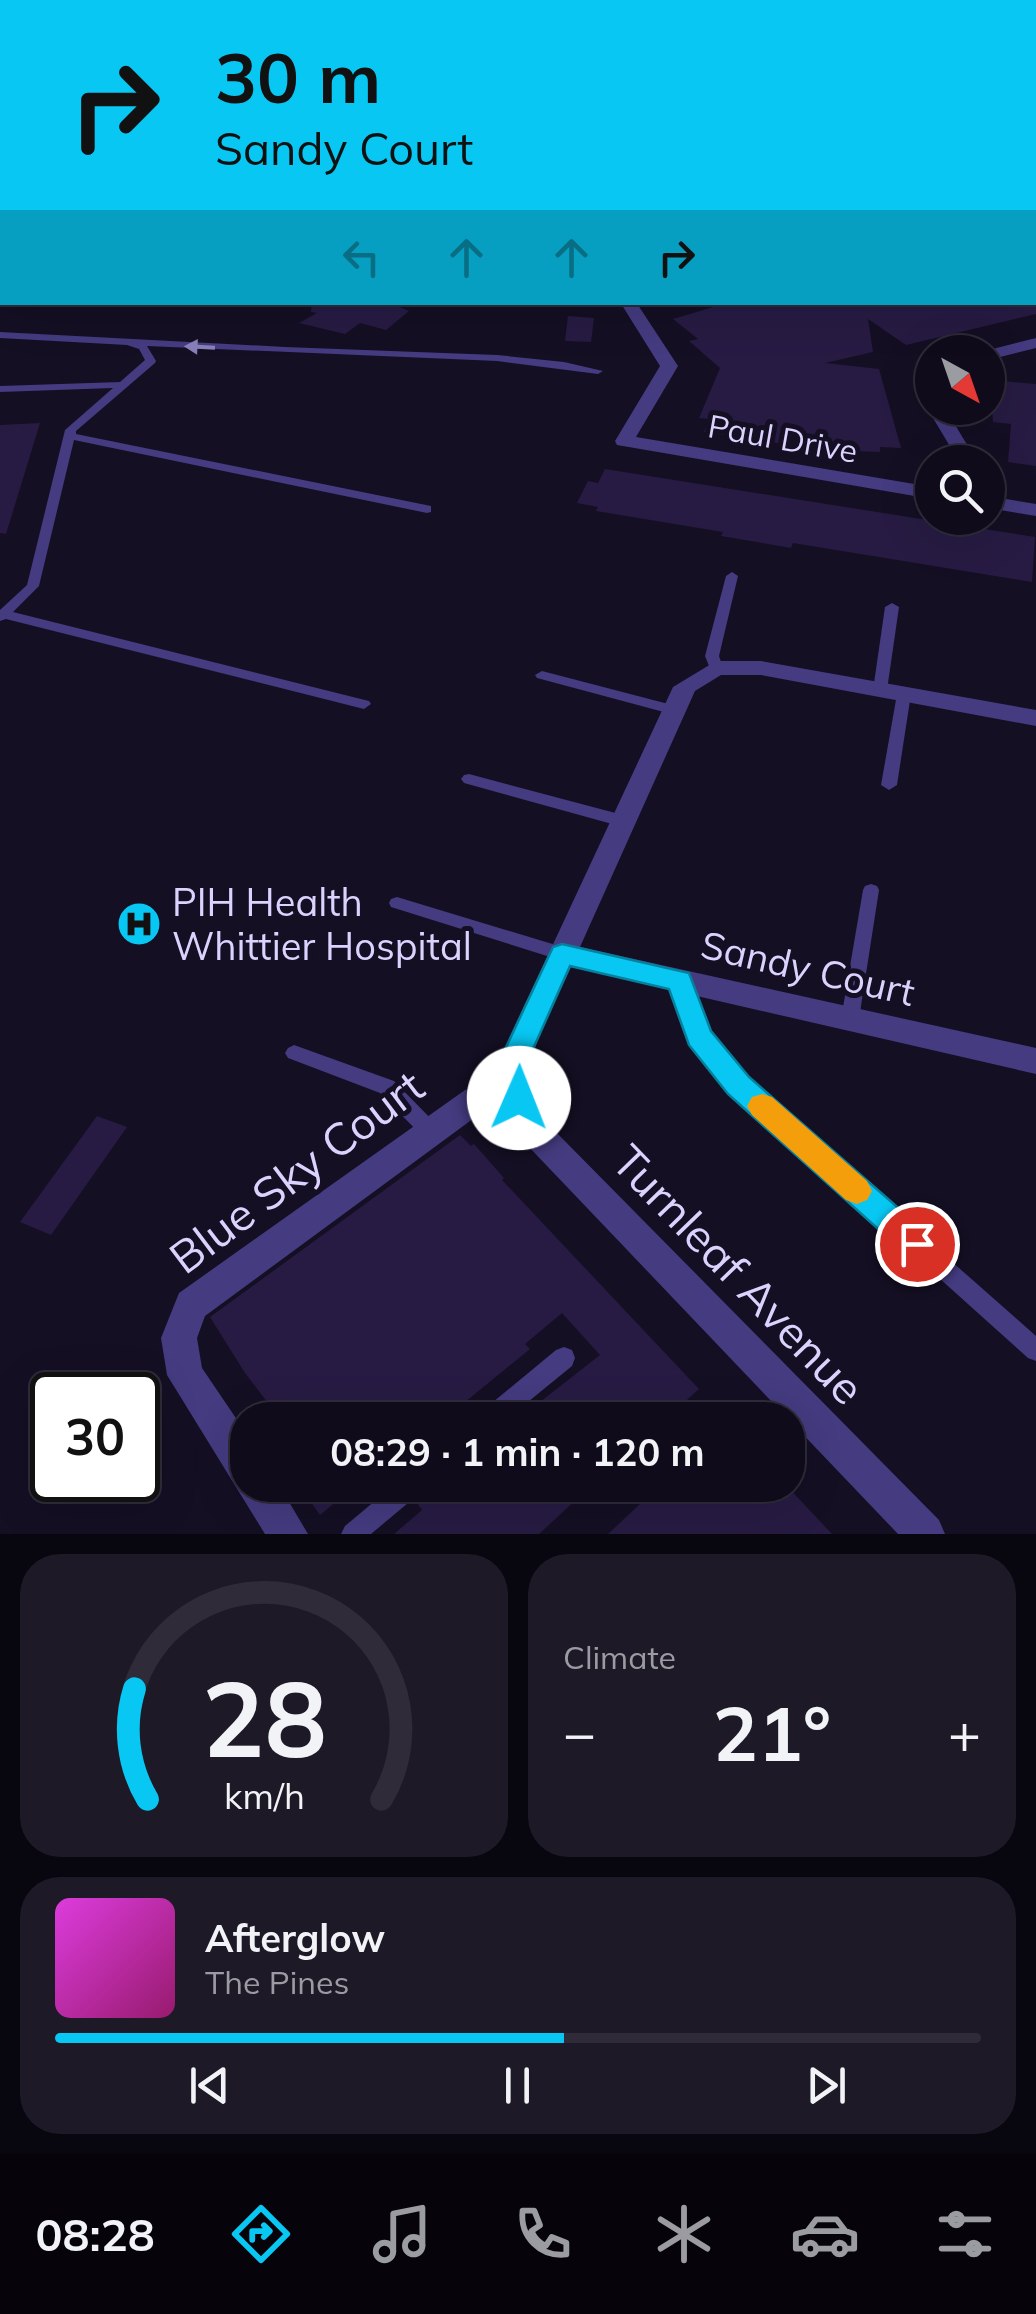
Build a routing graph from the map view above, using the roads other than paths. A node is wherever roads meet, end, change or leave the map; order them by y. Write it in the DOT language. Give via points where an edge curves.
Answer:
graph roads {
  1 [pos="630,305"];
  2 [pos="0,336"];
  3 [pos="122,340"];
  4 [pos="1036,343"];
  5 [pos="1005,351"];
  6 [pos="598,371"];
  7 [pos="122,385"];
  8 [pos="0,389"];
  9 [pos="70,436"];
  10 [pos="915,490"];
  11 [pos="1005,505"];
  12 [pos="427,509"];
  13 [pos="1036,510"];
  14 [pos="732,576"];
  15 [pos="892,607"];
  16 [pos="1,615"];
  17 [pos="716,668"];
  18 [pos="542,675"];
  19 [pos="892,692"];
  20 [pos="364,704"];
  21 [pos="674,710"];
  22 [pos="1036,718"];
  23 [pos="468,779"];
  24 [pos="888,785"];
  25 [pos="623,821"];
  26 [pos="871,890"];
  27 [pos="397,903"];
  28 [pos="562,954"];
  29 [pos="680,980"];
  30 [pos="850,1018"];
  31 [pos="294,1053"];
  32 [pos="1036,1061"];
  33 [pos="518,1089"];
  34 [pos="431,1132"];
  35 [pos="1036,1350"];
  36 [pos="564,1358"];
  37 [pos="511,1402"];
  38 [pos="230,1444"];
  39 [pos="267,1502"];
  40 [pos="392,1502"];
  41 [pos="288,1534"];
  42 [pos="353,1534"];
  43 [pos="925,1534"];
  1 -- 10 [label="street, Paul Drive" via="670,366 624,441"];
  2 -- 3 [label="lane"];
  6 -- 3 [label="lane, one-way" via="542,359"];
  3 -- 7 [label="lane" via="143,347 151,361"];
  4 -- 5 [label="street"];
  7 -- 8 [label="lane"];
  7 -- 9 [label="lane"];
  9 -- 12 [label="lane"];
  9 -- 16 [label="lane" via="33,586"];
  11 -- 13 [label="street"];
  14 -- 17 [label="lane" via="712,656"];
  15 -- 19 [label="lane"];
  16 -- 20 [label="lane"];
  17 -- 19 [label="street" via="761,668"];
  17 -- 21 [label="street, Turnleaf Avenue" via="685,687"];
  18 -- 21 [label="lane"];
  19 -- 22 [label="street"];
  19 -- 24 [label="lane"];
  21 -- 25 [label="street, Turnleaf Avenue"];
  23 -- 25 [label="lane"];
  25 -- 28 [label="street, Turnleaf Avenue"];
  26 -- 30 [label="lane"];
  27 -- 28 [label="lane"];
  28 -- 29 [label="street, Sandy Court"];
  28 -- 33 [label="street, Turnleaf Avenue" via="515,1058"];
  29 -- 30 [label="street, Sandy Court"];
  29 -- 35 [label="lane" via="699,1037 738,1085"];
  30 -- 32 [label="street, Sandy Court"];
  31 -- 34 [label="lane" via="387,1087"];
  33 -- 34 [label="street, Blue Sky Court" via="476,1098"];
  33 -- 43 [label="street, Turnleaf Avenue" via="539,1136"];
  34 -- 38 [label="street, Blue Sky Court" via="191,1305 179,1338 185,1375"];
  36 -- 37 [label="lane"];
  39 -- 41 [label="street"];
  40 -- 42 [label="lane"];
}
